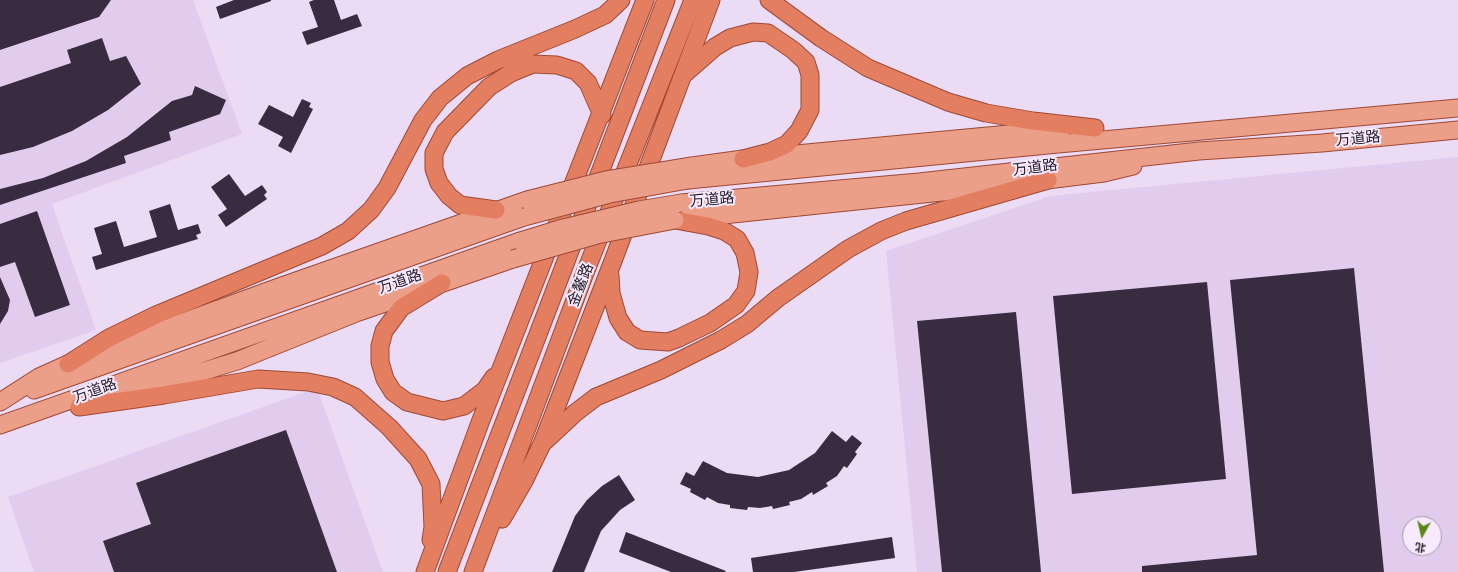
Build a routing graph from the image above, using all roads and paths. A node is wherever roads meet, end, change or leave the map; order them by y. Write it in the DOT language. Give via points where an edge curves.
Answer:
graph roads {
  1 [pos="621,0"];
  2 [pos="645,0"];
  3 [pos="666,0"];
  4 [pos="693,0"];
  5 [pos="711,0"];
  6 [pos="770,0"];
  7 [pos="682,77"];
  8 [pos="1458,108"];
  9 [pos="602,115"];
  10 [pos="1094,128"];
  11 [pos="1458,130"];
  12 [pos="1192,131"];
  13 [pos="1199,150"];
  14 [pos="743,159"];
  15 [pos="690,173"];
  16 [pos="1048,180"];
  17 [pos="496,210"];
  18 [pos="675,220"];
  19 [pos="613,261"];
  20 [pos="442,283"];
  21 [pos="507,357"];
  22 [pos="68,364"];
  23 [pos="0,402"];
  24 [pos="79,407"];
  25 [pos="6,423"];
  26 [pos="542,444"];
  27 [pos="481,553"];
  28 [pos="425,572"];
  29 [pos="447,572"];
  30 [pos="474,572"];
  1 -- 22 [label="highway" via="605,15 575,30 498,60 468,76 440,98 423,120 388,188 372,210 348,231 316,249 156,315 109,338"];
  2 -- 9 [label="highway"];
  3 -- 29 [label="highway, 金鳌路"];
  4 -- 27 [label="highway, 金鳌路" via="585,273"];
  5 -- 7 [label="highway"];
  6 -- 10 [label="highway" via="821,38 868,68 948,102 1002,116"];
  7 -- 14 [label="highway" via="720,44 730,38 754,32 768,33 806,62 810,75 810,110 799,131 787,144"];
  7 -- 19 [label="highway"];
  8 -- 12 [label="main road, 万道路"];
  9 -- 17 [label="highway" via="588,83 576,71 557,64 533,64 511,72 489,88 445,132 434,153 434,169 439,183 449,196 460,204"];
  9 -- 21 [label="highway"];
  10 -- 12 [label="main road"];
  10 -- 14 [label="main road" via="1049,129"];
  11 -- 13 [label="main road, 万道路"];
  12 -- 15 [label="main road, 万道路"];
  13 -- 16 [label="main road" via="1104,173"];
  13 -- 25 [label="main road, 万道路, bridge" via="919,182 681,203 632,211 520,240"];
  14 -- 15 [label="main road"];
  15 -- 17 [label="main road, bridge" via="606,180"];
  15 -- 23 [label="main road, 万道路, bridge" via="524,217"];
  16 -- 18 [label="main road"];
  16 -- 26 [label="highway" via="906,220 881,231 848,249 778,298 747,324 721,340 661,370 596,397"];
  17 -- 22 [label="main road"];
  18 -- 19 [label="highway" via="708,226 724,231 736,239 745,252 749,272 746,291 736,306 716,319 668,342 640,340 627,332 618,318 611,293"];
  18 -- 20 [label="main road, bridge" via="590,237"];
  19 -- 26 [label="highway"];
  20 -- 21 [label="highway" via="402,308 384,331 380,346 380,362 385,379 393,392 407,402 427,408 443,411 464,406 485,390"];
  20 -- 24 [label="main road" via="356,313 237,361"];
  21 -- 28 [label="highway"];
  22 -- 23 [label="main road" via="39,377"];
  24 -- 25 [label="main road"];
  24 -- 28 [label="highway" via="258,379 308,382 333,387 355,397 389,427 418,459 431,484 433,527"];
  26 -- 27 [label="highway" via="524,481"];
  27 -- 30 [label="highway, 金鳌路"];
}
